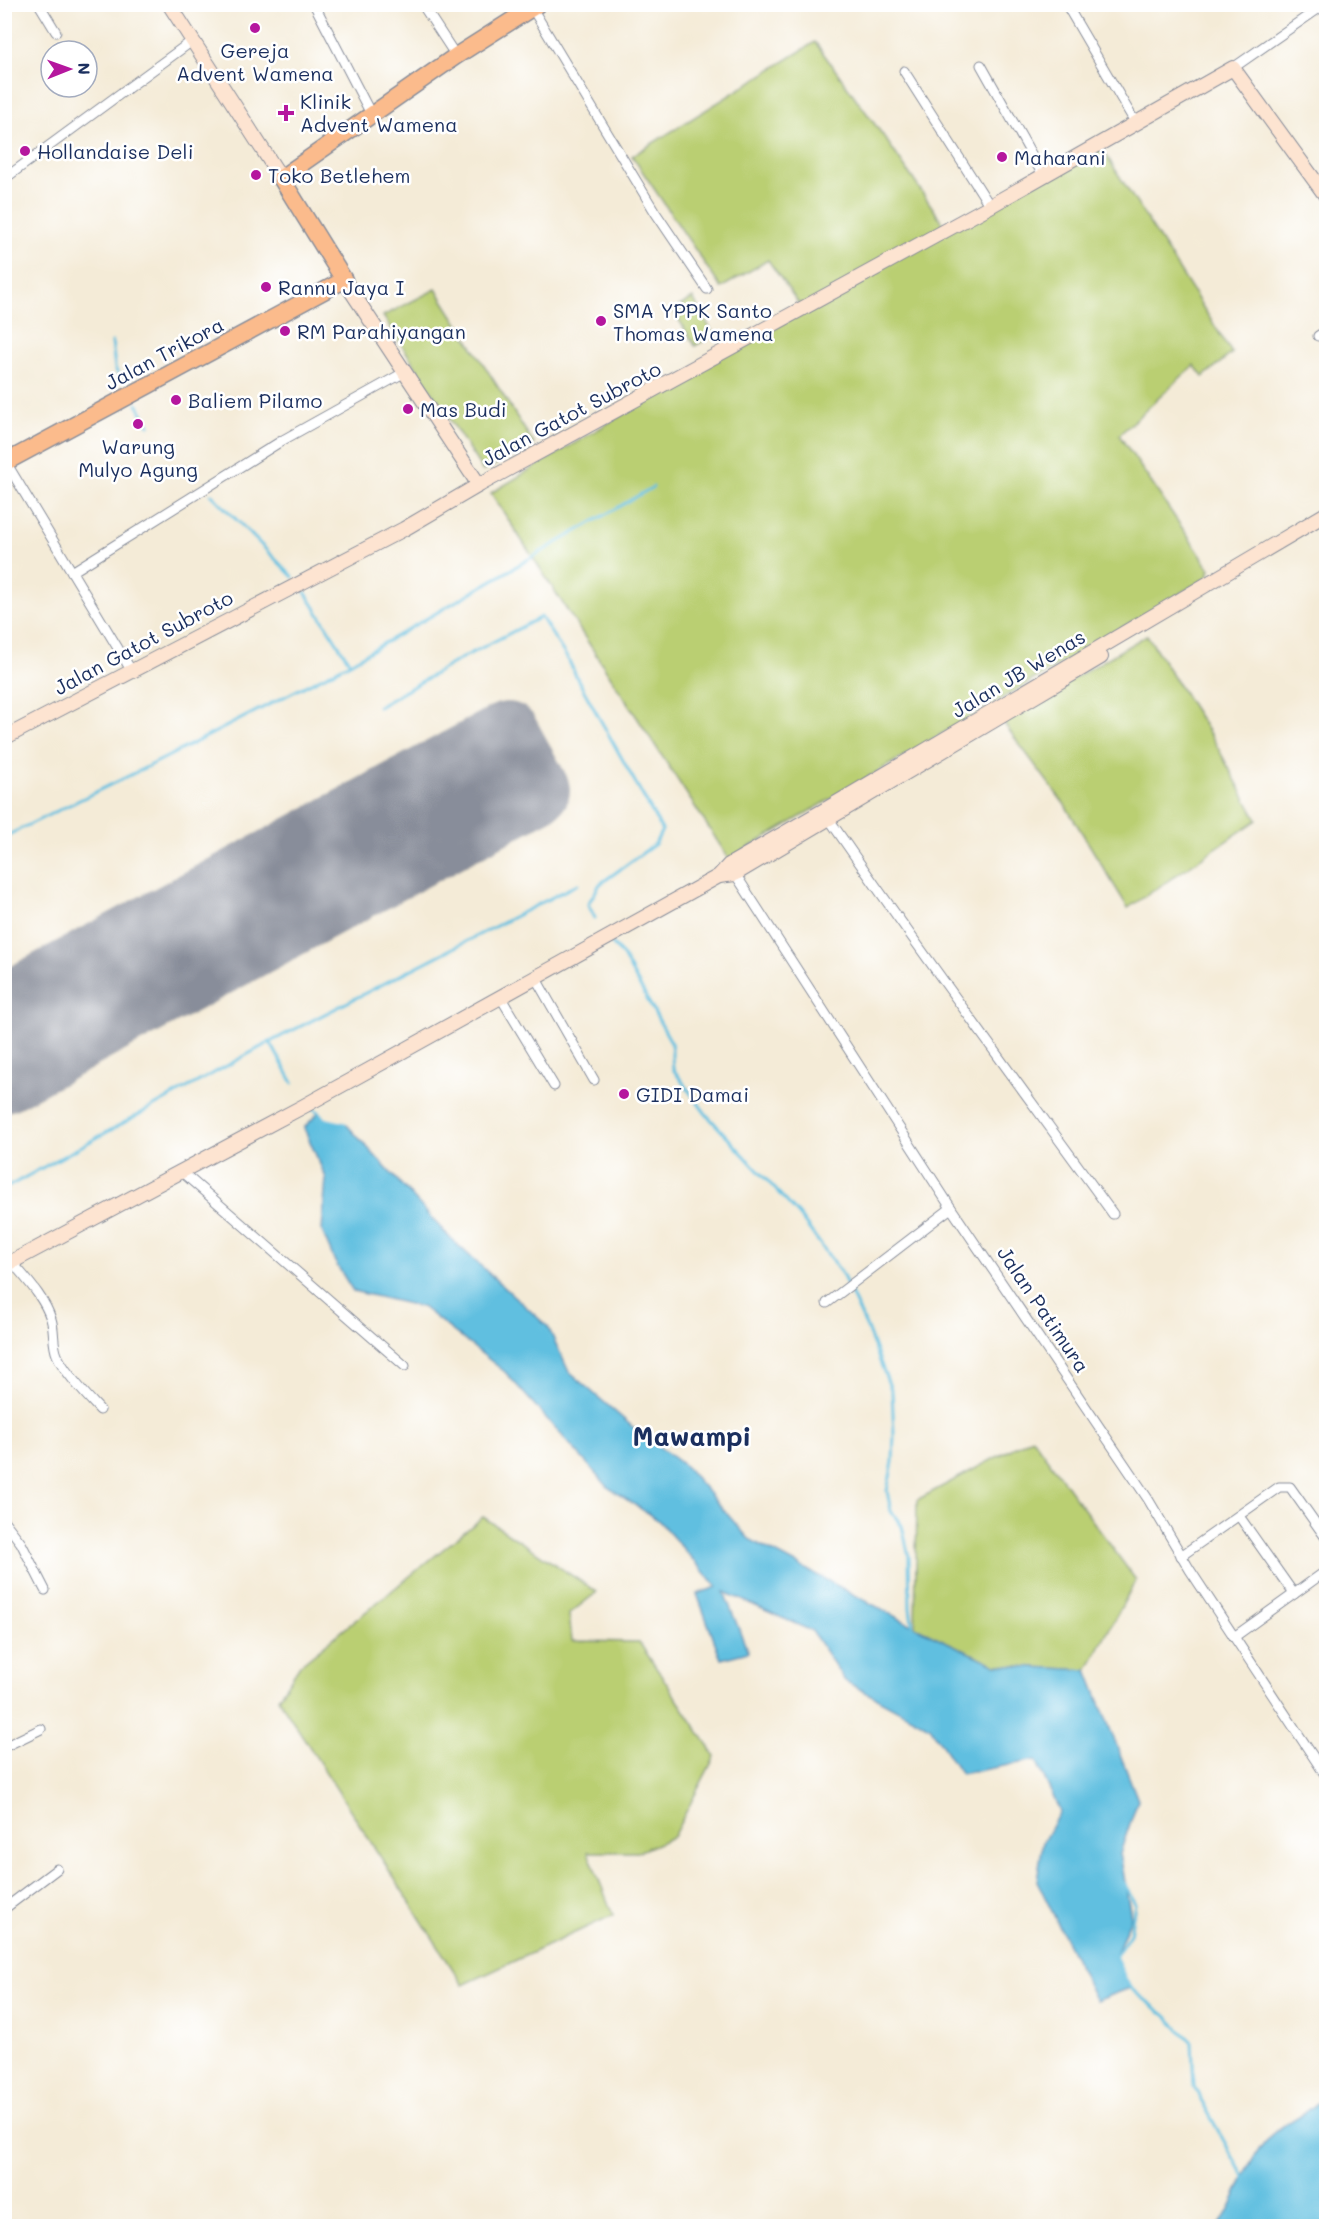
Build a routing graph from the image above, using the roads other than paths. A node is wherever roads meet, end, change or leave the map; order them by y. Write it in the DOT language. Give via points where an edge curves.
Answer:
graph roads {
  1 [pos="39,4"];
  2 [pos="170,4"];
  3 [pos="314,4"];
  4 [pos="422,4"];
  5 [pos="1066,4"];
  6 [pos="1325,4"];
  7 [pos="525,8"];
  8 [pos="56,32"];
  9 [pos="192,41"];
  10 [pos="456,56"];
  11 [pos="981,65"];
  12 [pos="1233,68"];
  13 [pos="904,71"];
  14 [pos="371,114"];
  15 [pos="1135,122"];
  16 [pos="1043,175"];
  17 [pos="280,177"];
  18 [pos="4,178"];
  19 [pos="1326,196"];
  20 [pos="990,206"];
  21 [pos="341,276"];
  22 [pos="707,290"];
  23 [pos="405,372"];
  24 [pos="5,459"];
  25 [pos="479,484"];
  26 [pos="1326,514"];
  27 [pos="1326,525"];
  28 [pos="1271,552"];
  29 [pos="72,572"];
  30 [pos="131,670"];
  31 [pos="1005,709"];
  32 [pos="4,738"];
  33 [pos="830,819"];
  34 [pos="732,869"];
  35 [pos="535,977"];
  36 [pos="501,998"];
  37 [pos="594,1080"];
  38 [pos="555,1086"];
  39 [pos="182,1172"];
  40 [pos="951,1208"];
  41 [pos="1113,1214"];
  42 [pos="8,1264"];
  43 [pos="827,1303"];
  44 [pos="405,1366"];
  45 [pos="100,1410"];
  46 [pos="1239,1516"];
  47 [pos="4,1521"];
  48 [pos="1326,1538"];
  49 [pos="1181,1556"];
  50 [pos="1326,1571"];
  51 [pos="45,1590"];
  52 [pos="1294,1594"];
  53 [pos="1234,1637"];
  54 [pos="40,1728"];
  55 [pos="4,1747"];
  56 [pos="1326,1776"];
  57 [pos="57,1869"];
  58 [pos="4,1909"];
  1 -- 8 [label="street"];
  2 -- 9 [label="main road"];
  3 -- 14 [label="street"];
  4 -- 10 [label="street"];
  5 -- 15 [label="street"];
  6 -- 12 [label="street"];
  7 -- 10 [label="highway"];
  7 -- 22 [label="street"];
  9 -- 17 [label="main road"];
  9 -- 18 [label="street"];
  10 -- 14 [label="highway"];
  11 -- 16 [label="street"];
  12 -- 15 [label="main road, Jalan Gatot Subroto"];
  12 -- 19 [label="main road"];
  13 -- 20 [label="street"];
  14 -- 17 [label="highway"];
  15 -- 16 [label="main road, Jalan Gatot Subroto"];
  16 -- 20 [label="main road, Jalan Gatot Subroto"];
  17 -- 21 [label="highway"];
  20 -- 25 [label="main road, Jalan Gatot Subroto"];
  21 -- 23 [label="main road"];
  21 -- 24 [label="highway, Jalan Trikora" via="299,294"];
  23 -- 25 [label="main road"];
  23 -- 29 [label="street" via="283,440"];
  24 -- 29 [label="street"];
  25 -- 30 [label="main road, Jalan Gatot Subroto" via="404,529"];
  26 -- 28 [label="main road, Jalan JB Wenas"];
  27 -- 28 [label="main road, Jalan JB Wenas"];
  28 -- 31 [label="main road, Jalan JB Wenas"];
  29 -- 30 [label="street"];
  30 -- 32 [label="main road, Jalan Gatot Subroto"];
  31 -- 33 [label="main road, Jalan JB Wenas"];
  31 -- 34 [label="main road, Jalan JB Wenas" via="828,808"];
  33 -- 34 [label="main road, Jalan JB Wenas"];
  33 -- 41 [label="street" via="903,927"];
  34 -- 35 [label="main road"];
  34 -- 40 [label="street, Jalan Patimura"];
  35 -- 36 [label="main road"];
  35 -- 37 [label="street"];
  36 -- 38 [label="street"];
  36 -- 39 [label="main road"];
  39 -- 42 [label="main road"];
  39 -- 44 [label="street"];
  40 -- 43 [label="street"];
  40 -- 49 [label="street, Jalan Patimura" via="1148,1499"];
  42 -- 45 [label="street" via="41,1298 54,1329 52,1339 57,1356"];
  46 -- 48 [label="street" via="1279,1486 1290,1487"];
  46 -- 49 [label="street"];
  46 -- 52 [label="street"];
  47 -- 51 [label="street"];
  49 -- 53 [label="street, Jalan Patimura"];
  50 -- 52 [label="street"];
  52 -- 53 [label="street"];
  53 -- 56 [label="street, Jalan Patimura"];
  54 -- 55 [label="street"];
  57 -- 58 [label="street"];
}
